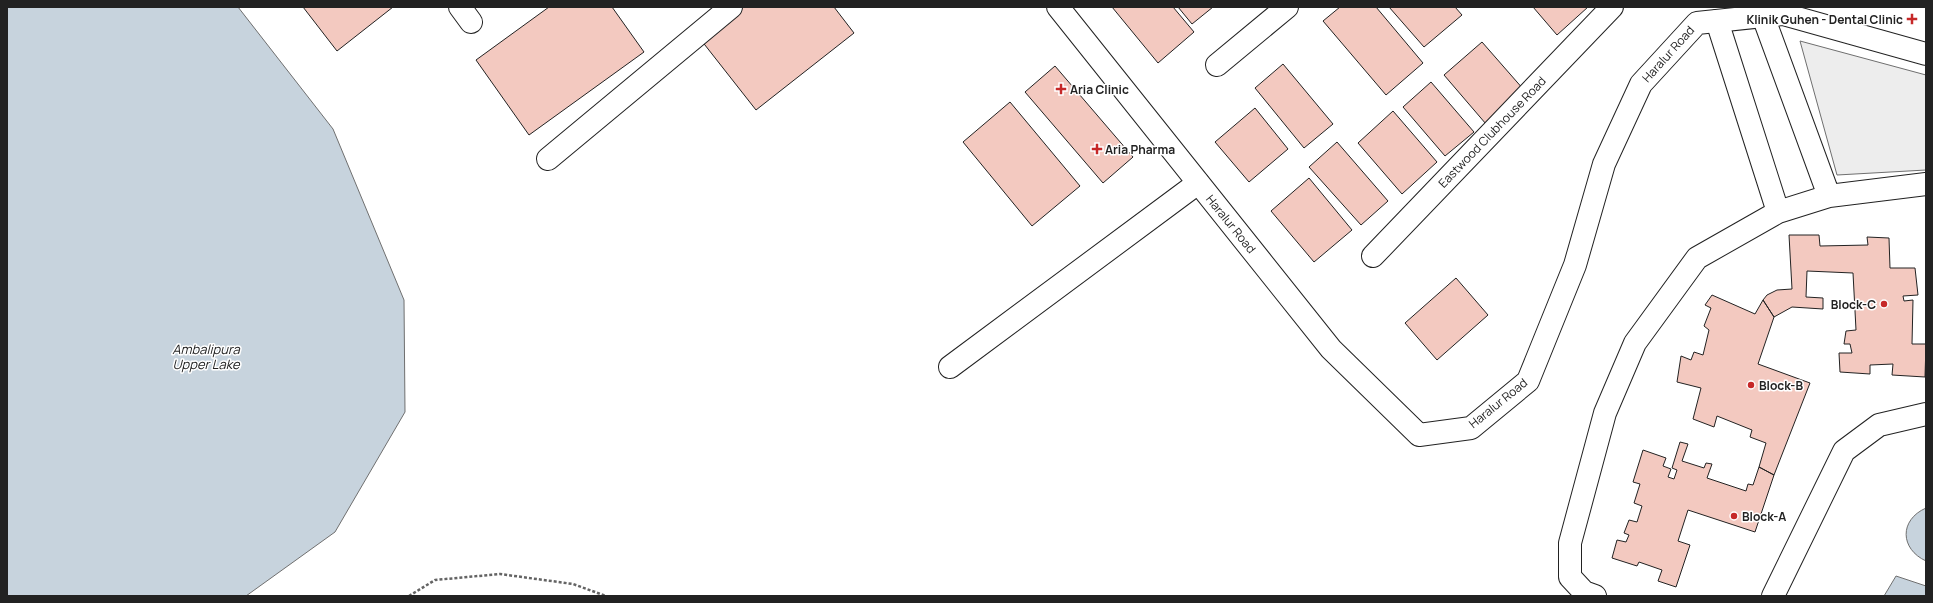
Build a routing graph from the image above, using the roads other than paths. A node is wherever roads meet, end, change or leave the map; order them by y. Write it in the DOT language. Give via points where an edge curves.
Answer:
graph roads {
  1 [pos="731,7"];
  2 [pos="1058,7"];
  3 [pos="1287,7"];
  4 [pos="1612,7"];
  5 [pos="1764,12"];
  6 [pos="1717,21"];
  7 [pos="1926,54"];
  8 [pos="1217,65"];
  9 [pos="548,159"];
  10 [pos="1198,183"];
  11 [pos="1926,184"];
  12 [pos="1829,196"];
  13 [pos="1778,212"];
  14 [pos="1373,256"];
  15 [pos="950,367"];
  16 [pos="1926,414"];
  17 [pos="1595,596"];
  18 [pos="1773,596"];
  1 -- 9 [label="street"];
  2 -- 10 [label="street, Haralur Road"];
  3 -- 8 [label="street"];
  4 -- 14 [label="street, Eastwood Clubhouse Road"];
  5 -- 6 [label="street, Haralur Road"];
  5 -- 7 [label="street, Haralur Road" via="1783,14"];
  5 -- 12 [label="street"];
  6 -- 10 [label="street, Haralur Road" via="1697,23 1641,84 1604,164 1574,265 1528,381 1471,428 1418,435 1331,350"];
  6 -- 13 [label="street"];
  10 -- 15 [label="street"];
  11 -- 12 [label="street"];
  12 -- 13 [label="street"];
  13 -- 17 [label="street" via="1697,258 1635,343 1605,413 1570,543 1570,577 1584,592"];
  16 -- 18 [label="street" via="1879,425 1844,451"];
}
